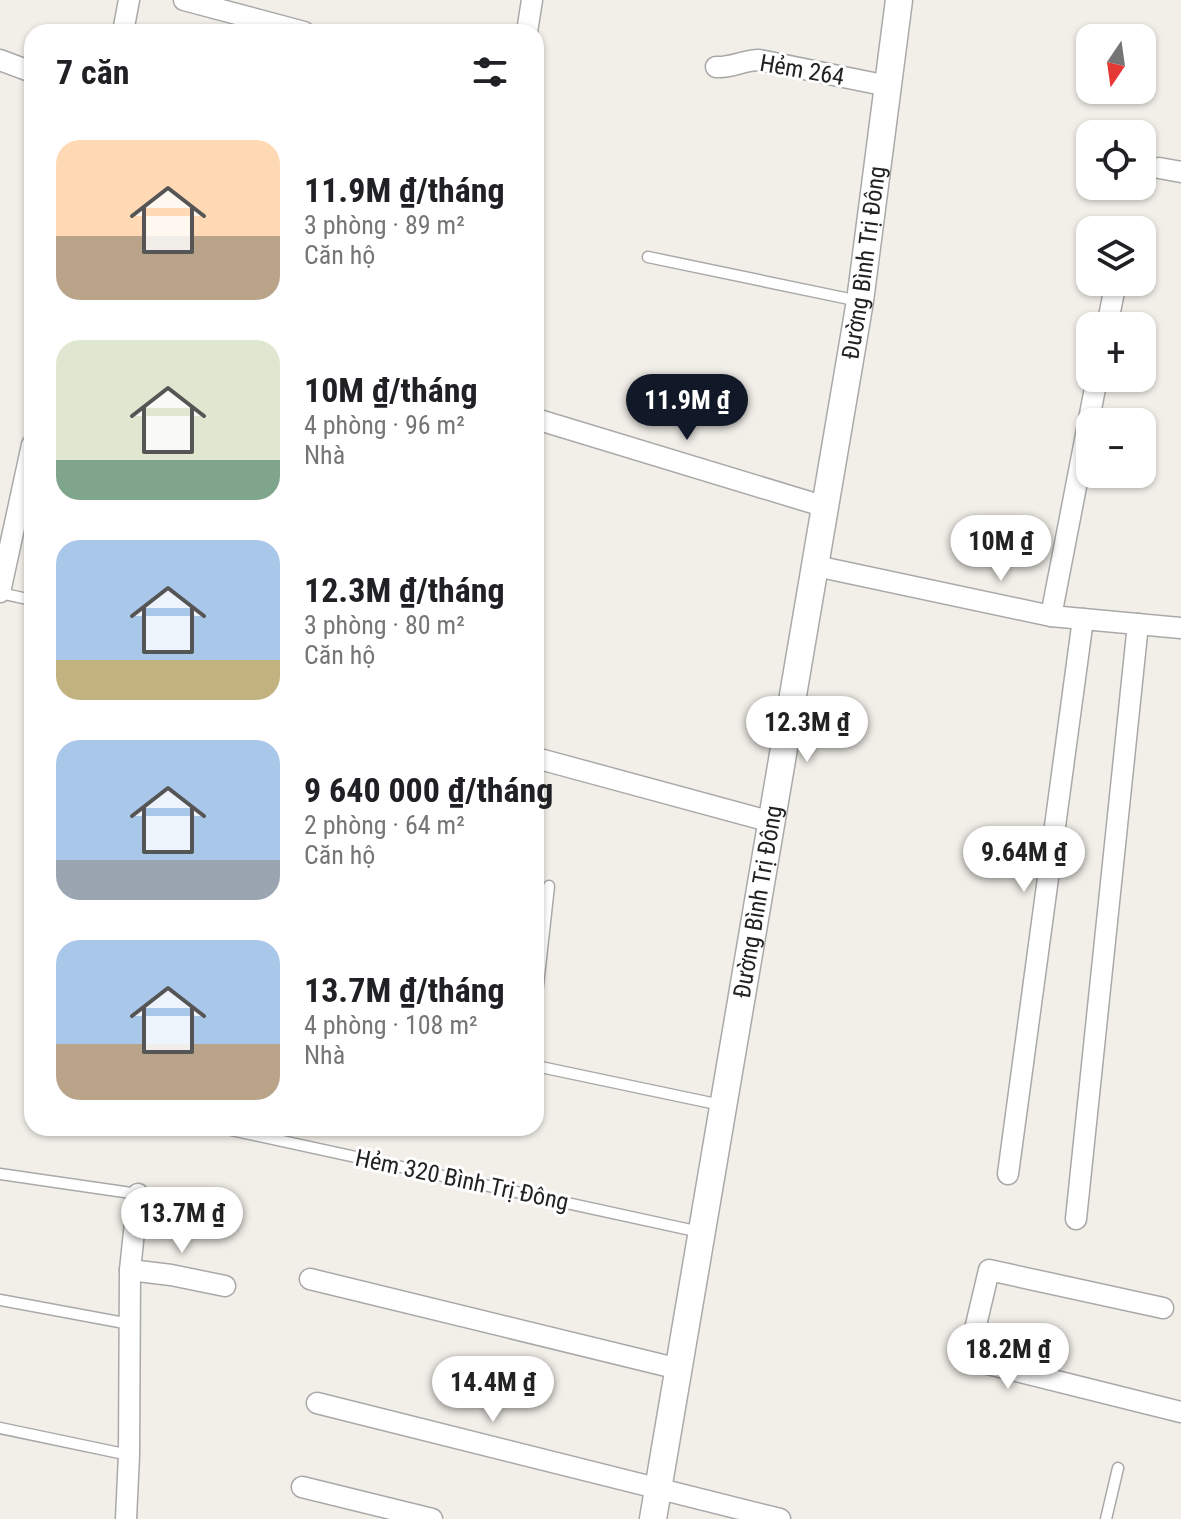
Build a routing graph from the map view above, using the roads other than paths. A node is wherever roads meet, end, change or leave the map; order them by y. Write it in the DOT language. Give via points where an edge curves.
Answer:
graph roads {
  1 [pos="129,0"];
  2 [pos="184,0"];
  3 [pos="532,0"];
  4 [pos="899,0"];
  5 [pos="124,24"];
  6 [pos="274,24"];
  7 [pos="528,24"];
  8 [pos="0,60"];
  9 [pos="716,67"];
  10 [pos="24,69"];
  11 [pos="888,86"];
  12 [pos="1159,168"];
  13 [pos="1181,172"];
  14 [pos="648,257"];
  15 [pos="860,301"];
  16 [pos="1094,392"];
  17 [pos="544,421"];
  18 [pos="24,482"];
  19 [pos="826,507"];
  20 [pos="816,566"];
  21 [pos="0,592"];
  22 [pos="24,598"];
  23 [pos="1051,616"];
  24 [pos="1083,619"];
  25 [pos="1138,624"];
  26 [pos="1181,628"];
  27 [pos="544,760"];
  28 [pos="772,822"];
  29 [pos="549,886"];
  30 [pos="544,926"];
  31 [pos="544,1068"];
  32 [pos="723,1106"];
  33 [pos="259,1136"];
  34 [pos="0,1174"];
  35 [pos="1008,1174"];
  36 [pos="138,1194"];
  37 [pos="1076,1219"];
  38 [pos="702,1232"];
  39 [pos="130,1270"];
  40 [pos="310,1279"];
  41 [pos="225,1286"];
  42 [pos="0,1300"];
  43 [pos="1163,1308"];
  44 [pos="130,1324"];
  45 [pos="679,1369"];
  46 [pos="317,1403"];
  47 [pos="1181,1412"];
  48 [pos="0,1428"];
  49 [pos="129,1455"];
  50 [pos="1118,1468"];
  51 [pos="302,1487"];
  52 [pos="659,1487"];
  53 [pos="126,1519"];
  54 [pos="432,1519"];
  55 [pos="653,1519"];
  56 [pos="780,1519"];
  57 [pos="1106,1519"];
  1 -- 5 [label="street"];
  2 -- 6 [label="street"];
  3 -- 7 [label="street"];
  4 -- 11 [label="street, Đường Bình Trị Đông"];
  8 -- 10 [label="street"];
  9 -- 11 [label="street, Hẻm 264" via="759,60"];
  11 -- 15 [label="street, Đường Bình Trị Đông"];
  12 -- 13 [label="street"];
  14 -- 15 [label="lane"];
  15 -- 19 [label="street, Đường Bình Trị Đông"];
  16 -- 23 [label="street"];
  17 -- 19 [label="street"];
  18 -- 21 [label="street"];
  19 -- 20 [label="street, Đường Bình Trị Đông"];
  20 -- 23 [label="street"];
  20 -- 28 [label="street, Đường Bình Trị Đông"];
  21 -- 22 [label="lane"];
  23 -- 24 [label="street"];
  24 -- 25 [label="street"];
  24 -- 35 [label="street"];
  25 -- 26 [label="street"];
  25 -- 37 [label="street"];
  27 -- 28 [label="street"];
  28 -- 32 [label="street, Đường Bình Trị Đông"];
  29 -- 30 [label="lane"];
  31 -- 32 [label="lane"];
  32 -- 38 [label="street, Đường Bình Trị Đông"];
  33 -- 38 [label="lane, Hẻm 320 Bình Trị Đông"];
  34 -- 36 [label="lane"];
  36 -- 39 [label="street"];
  38 -- 45 [label="street, Đường Bình Trị Đông"];
  39 -- 41 [label="street"];
  39 -- 44 [label="street"];
  40 -- 45 [label="street"];
  42 -- 44 [label="lane"];
  43 -- 47 [label="street" via="989,1270 968,1359"];
  44 -- 49 [label="street"];
  45 -- 52 [label="street, Đường Bình Trị Đông"];
  46 -- 52 [label="street"];
  48 -- 49 [label="lane"];
  49 -- 53 [label="street"];
  50 -- 57 [label="lane"];
  51 -- 54 [label="street"];
  52 -- 55 [label="street, Đường Bình Trị Đông"];
  52 -- 56 [label="street"];
}
